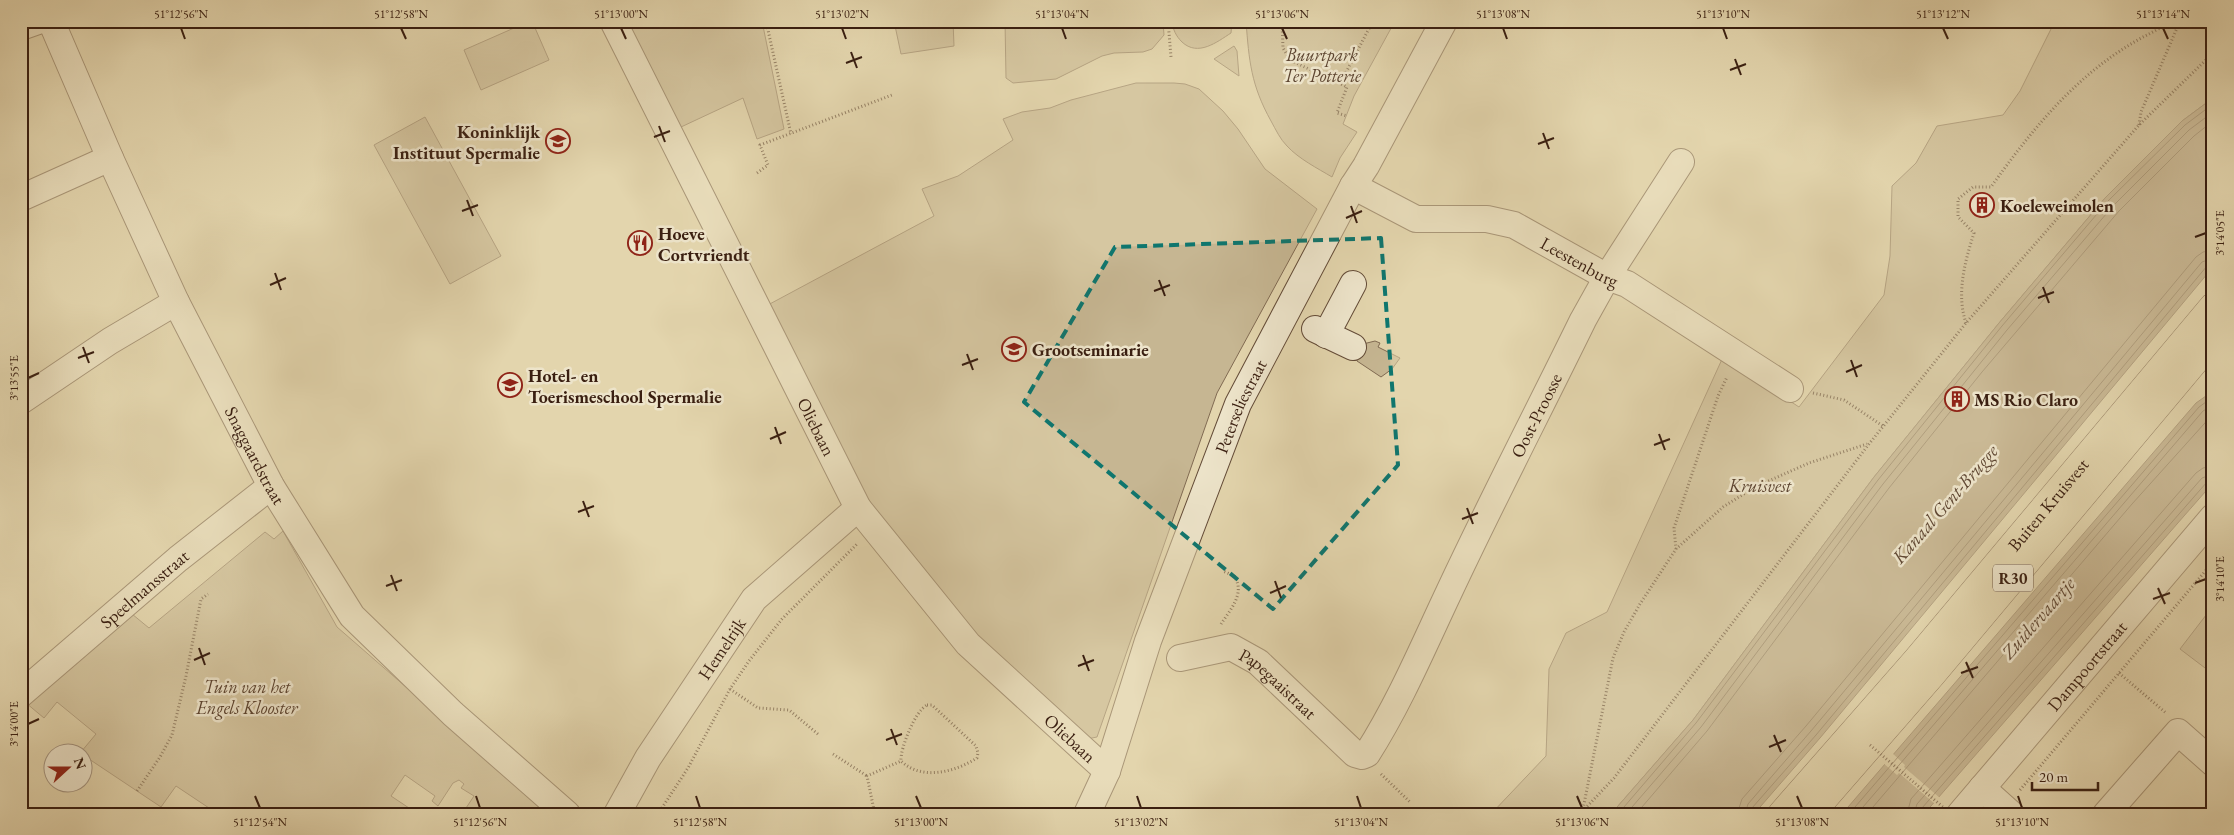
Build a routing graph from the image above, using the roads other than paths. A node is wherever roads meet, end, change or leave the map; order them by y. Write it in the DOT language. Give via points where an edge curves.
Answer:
graph roads {
  1 [pos="38,21"];
  2 [pos="51,21"];
  3 [pos="613,21"];
  4 [pos="1444,21"];
  5 [pos="21,27"];
  6 [pos="110,158"];
  7 [pos="1682,162"];
  8 [pos="1353,186"];
  9 [pos="21,198"];
  10 [pos="1607,277"];
  11 [pos="1352,284"];
  12 [pos="176,302"];
  13 [pos="2213,307"];
  14 [pos="1307,325"];
  15 [pos="2213,339"];
  16 [pos="1353,347"];
  17 [pos="1790,389"];
  18 [pos="21,401"];
  19 [pos="271,486"];
  20 [pos="2213,516"];
  21 [pos="866,518"];
  22 [pos="1192,655"];
  23 [pos="21,694"];
  24 [pos="1362,756"];
  25 [pos="2213,763"];
  26 [pos="1107,771"];
  27 [pos="1982,788"];
  28 [pos="2008,811"];
  29 [pos="567,814"];
  30 [pos="616,814"];
  31 [pos="1087,814"];
  32 [pos="1782,814"];
  33 [pos="1810,814"];
  34 [pos="1960,814"];
  35 [pos="2106,814"];
  1 -- 5 [label="street"];
  2 -- 6 [label="street, Snaggaardstraat"];
  3 -- 21 [label="street, Oliebaan"];
  4 -- 8 [label="street, Peterseliestraat"];
  6 -- 9 [label="street"];
  6 -- 12 [label="street, Snaggaardstraat"];
  7 -- 10 [label="street, Oost-Proosse"];
  8 -- 10 [label="street, Leestenburg" via="1416,220 1487,219 1514,225"];
  8 -- 14 [label="street, Peterseliestraat"];
  10 -- 17 [label="street, Leestenburg" via="1627,284"];
  10 -- 24 [label="street, Oost-Proosse" via="1458,574 1409,680 1385,726 1367,754"];
  11 -- 14 [label="street"];
  12 -- 18 [label="street"];
  12 -- 19 [label="street, Snaggaardstraat"];
  13 -- 32 [label="main road, Buiten Kruisvest / R30" via="1917,660"];
  14 -- 16 [label="street"];
  14 -- 26 [label="street, Peterseliestraat" via="1238,404 1148,641"];
  15 -- 33 [label="main road, Buiten Kruisvest / R30"];
  19 -- 23 [label="street, Speelmansstraat" via="178,559"];
  19 -- 29 [label="street, Snaggaardstraat" via="352,616 453,714"];
  20 -- 27 [label="street, Dampoortstraat"];
  21 -- 26 [label="street, Oliebaan" via="968,644"];
  21 -- 30 [label="street, Hemelrijk" via="754,599 648,758"];
  22 -- 24 [label="street, Papegaaistraat" via="1231,647 1258,662 1355,754"];
  25 -- 35 [label="street" via="2178,732"];
  26 -- 31 [label="street, Peterseliestraat"];
  27 -- 28 [label="street"];
  27 -- 34 [label="street, Dampoortstraat"];
}
